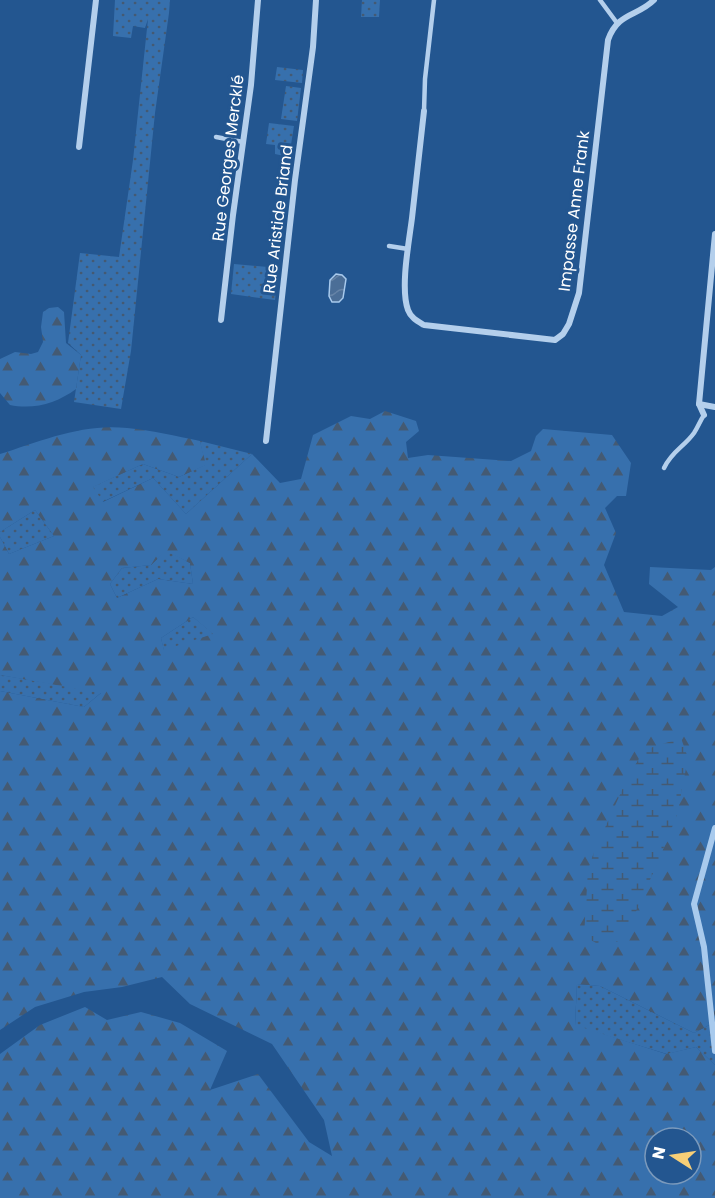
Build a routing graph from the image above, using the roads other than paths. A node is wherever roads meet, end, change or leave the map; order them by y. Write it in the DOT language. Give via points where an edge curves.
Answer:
graph roads {
  1 [pos="96,0"];
  2 [pos="258,0"];
  3 [pos="316,0"];
  4 [pos="434,0"];
  5 [pos="600,0"];
  6 [pos="654,0"];
  7 [pos="617,23"];
  8 [pos="424,111"];
  9 [pos="216,137"];
  10 [pos="243,142"];
  11 [pos="79,147"];
  12 [pos="715,234"];
  13 [pos="389,246"];
  14 [pos="408,249"];
  15 [pos="221,320"];
  16 [pos="699,404"];
  17 [pos="715,407"];
  18 [pos="704,415"];
  19 [pos="266,441"];
  20 [pos="664,468"];
  1 -- 11 [label="street"];
  2 -- 10 [label="street, Rue Georges Mercklé"];
  3 -- 19 [label="street, Rue Aristide Briand" via="314,47"];
  4 -- 8 [label="lane"];
  5 -- 7 [label="lane"];
  6 -- 7 [label="street"];
  7 -- 14 [label="street, Impasse Anne Frank" via="608,40 579,293 563,334 555,340 544,339 424,325 414,320 406,301"];
  8 -- 14 [label="street, Impasse Anne Frank"];
  9 -- 10 [label="lane"];
  10 -- 15 [label="street, Rue Georges Mercklé"];
  12 -- 16 [label="street"];
  13 -- 14 [label="lane"];
  16 -- 17 [label="street"];
  16 -- 18 [label="street"];
  18 -- 20 [label="lane"];
}
